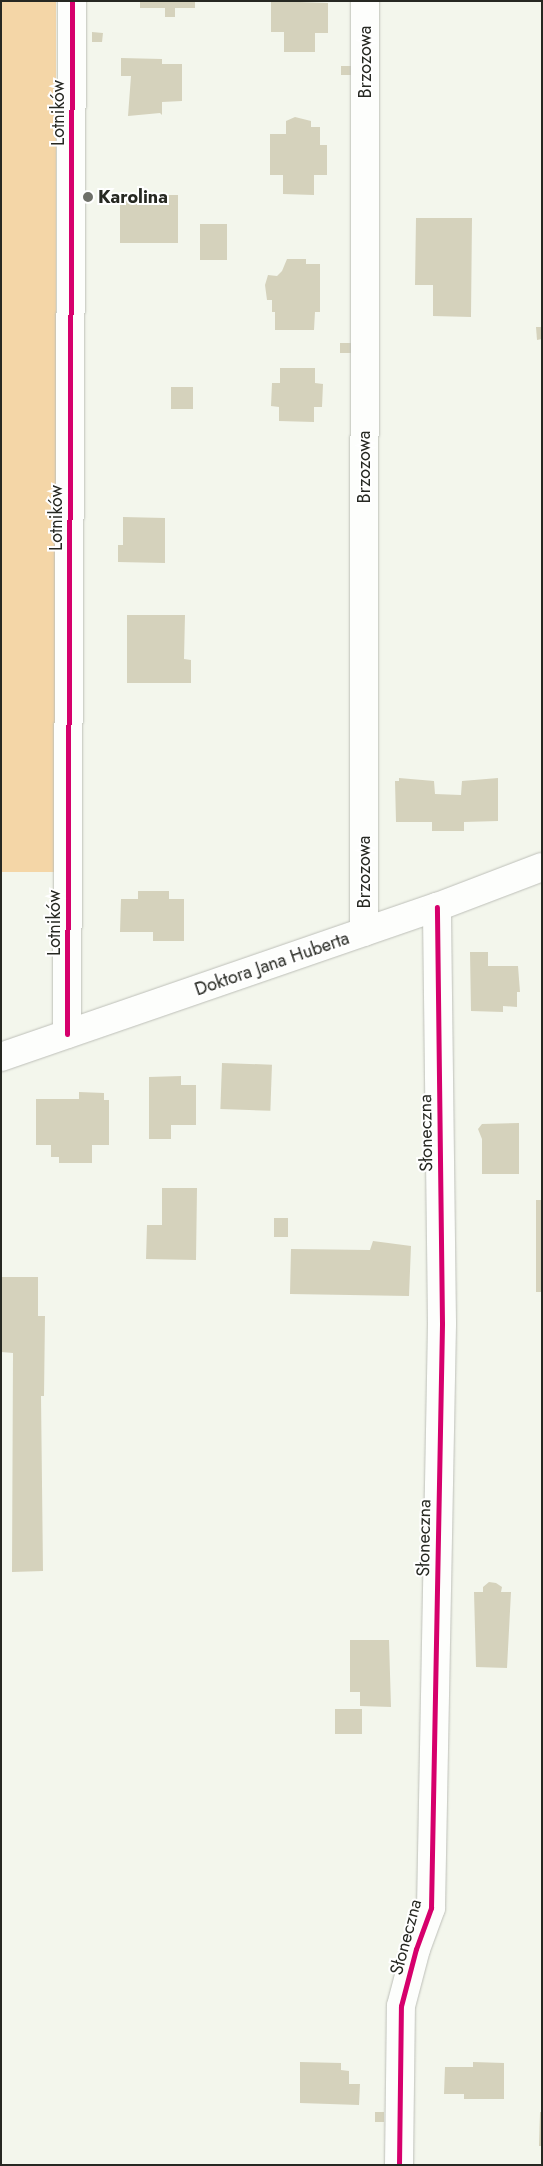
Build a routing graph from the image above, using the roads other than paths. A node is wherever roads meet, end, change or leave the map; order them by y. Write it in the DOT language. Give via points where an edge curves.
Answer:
graph roads {
  1 [pos="72,1"];
  2 [pos="365,1"];
  3 [pos="542,866"];
  4 [pos="437,907"];
  5 [pos="364,932"];
  6 [pos="67,1034"];
  7 [pos="1,1057"];
  8 [pos="399,2165"];
  1 -- 6 [label="street, Lotników"];
  2 -- 5 [label="street, Brzozowa"];
  3 -- 4 [label="street, Doktora Jana Huberta"];
  4 -- 5 [label="street, Doktora Jana Huberta"];
  4 -- 8 [label="street, Słoneczna" via="442,1323 431,1908 416,1948 401,2006"];
  5 -- 6 [label="street, Doktora Jana Huberta"];
  6 -- 7 [label="street, Doktora Jana Huberta"];
}
